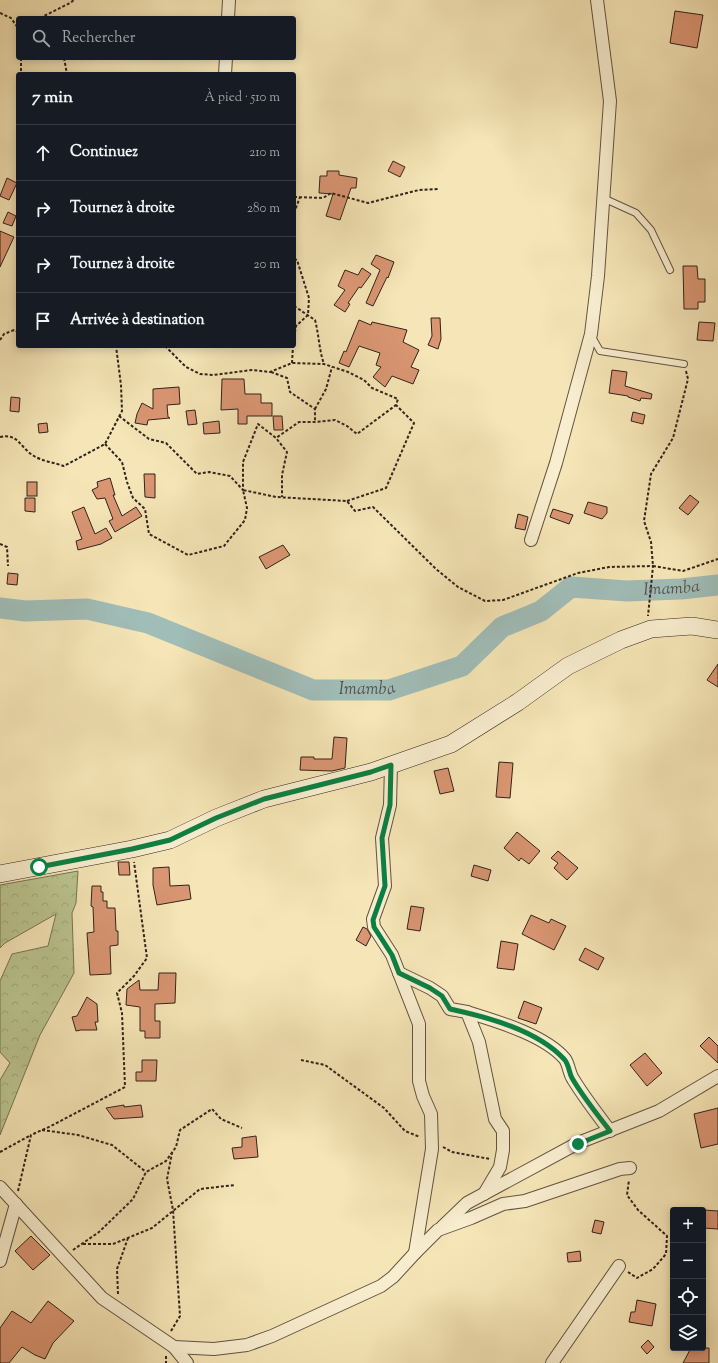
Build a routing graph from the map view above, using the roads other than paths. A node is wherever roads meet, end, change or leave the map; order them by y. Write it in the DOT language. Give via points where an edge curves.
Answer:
graph roads {
  1 [pos="229,0"];
  2 [pos="597,0"];
  3 [pos="228,16"];
  4 [pos="226,60"];
  5 [pos="225,72"];
  6 [pos="604,198"];
  7 [pos="670,270"];
  8 [pos="591,334"];
  9 [pos="684,364"];
  10 [pos="531,540"];
  11 [pos="718,630"];
  12 [pos="391,765"];
  13 [pos="0,874"];
  14 [pos="399,973"];
  15 [pos="467,1012"];
  16 [pos="718,1076"];
  17 [pos="610,1131"];
  18 [pos="630,1168"];
  19 [pos="0,1187"];
  20 [pos="483,1195"];
  21 [pos="16,1204"];
  22 [pos="438,1230"];
  23 [pos="415,1253"];
  24 [pos="0,1261"];
  25 [pos="619,1266"];
  26 [pos="170,1344"];
  27 [pos="187,1363"];
  28 [pos="552,1363"];
  1 -- 3 [label="street"];
  2 -- 6 [label="street" via="610,101"];
  4 -- 5 [label="street"];
  6 -- 7 [label="lane" via="636,213 651,230"];
  6 -- 8 [label="street"];
  8 -- 9 [label="lane" via="600,351"];
  8 -- 10 [label="street" via="556,463"];
  11 -- 12 [label="street" via="692,626 651,629 621,640 568,666 518,702 451,744"];
  12 -- 13 [label="street" via="264,799 170,840"];
  12 -- 14 [label="street" via="390,805 382,838 385,886 373,920 374,927 392,955"];
  14 -- 15 [label="street" via="442,996 450,1009"];
  14 -- 23 [label="street" via="419,1024 419,1081 431,1114 432,1149"];
  15 -- 17 [label="street" via="508,1024 548,1045 566,1060 571,1077"];
  15 -- 20 [label="street" via="479,1042 495,1119 503,1131 500,1167"];
  16 -- 17 [label="street" via="659,1111"];
  17 -- 20 [label="street" via="578,1144"];
  18 -- 22 [label="street" via="620,1169 525,1201 503,1204"];
  19 -- 21 [label="street"];
  20 -- 22 [label="street" via="467,1203"];
  21 -- 24 [label="street"];
  21 -- 26 [label="street" via="102,1298"];
  22 -- 23 [label="street"];
  23 -- 26 [label="street" via="381,1286 272,1336 247,1345 214,1349"];
  25 -- 28 [label="street"];
  26 -- 27 [label="street"];
}
